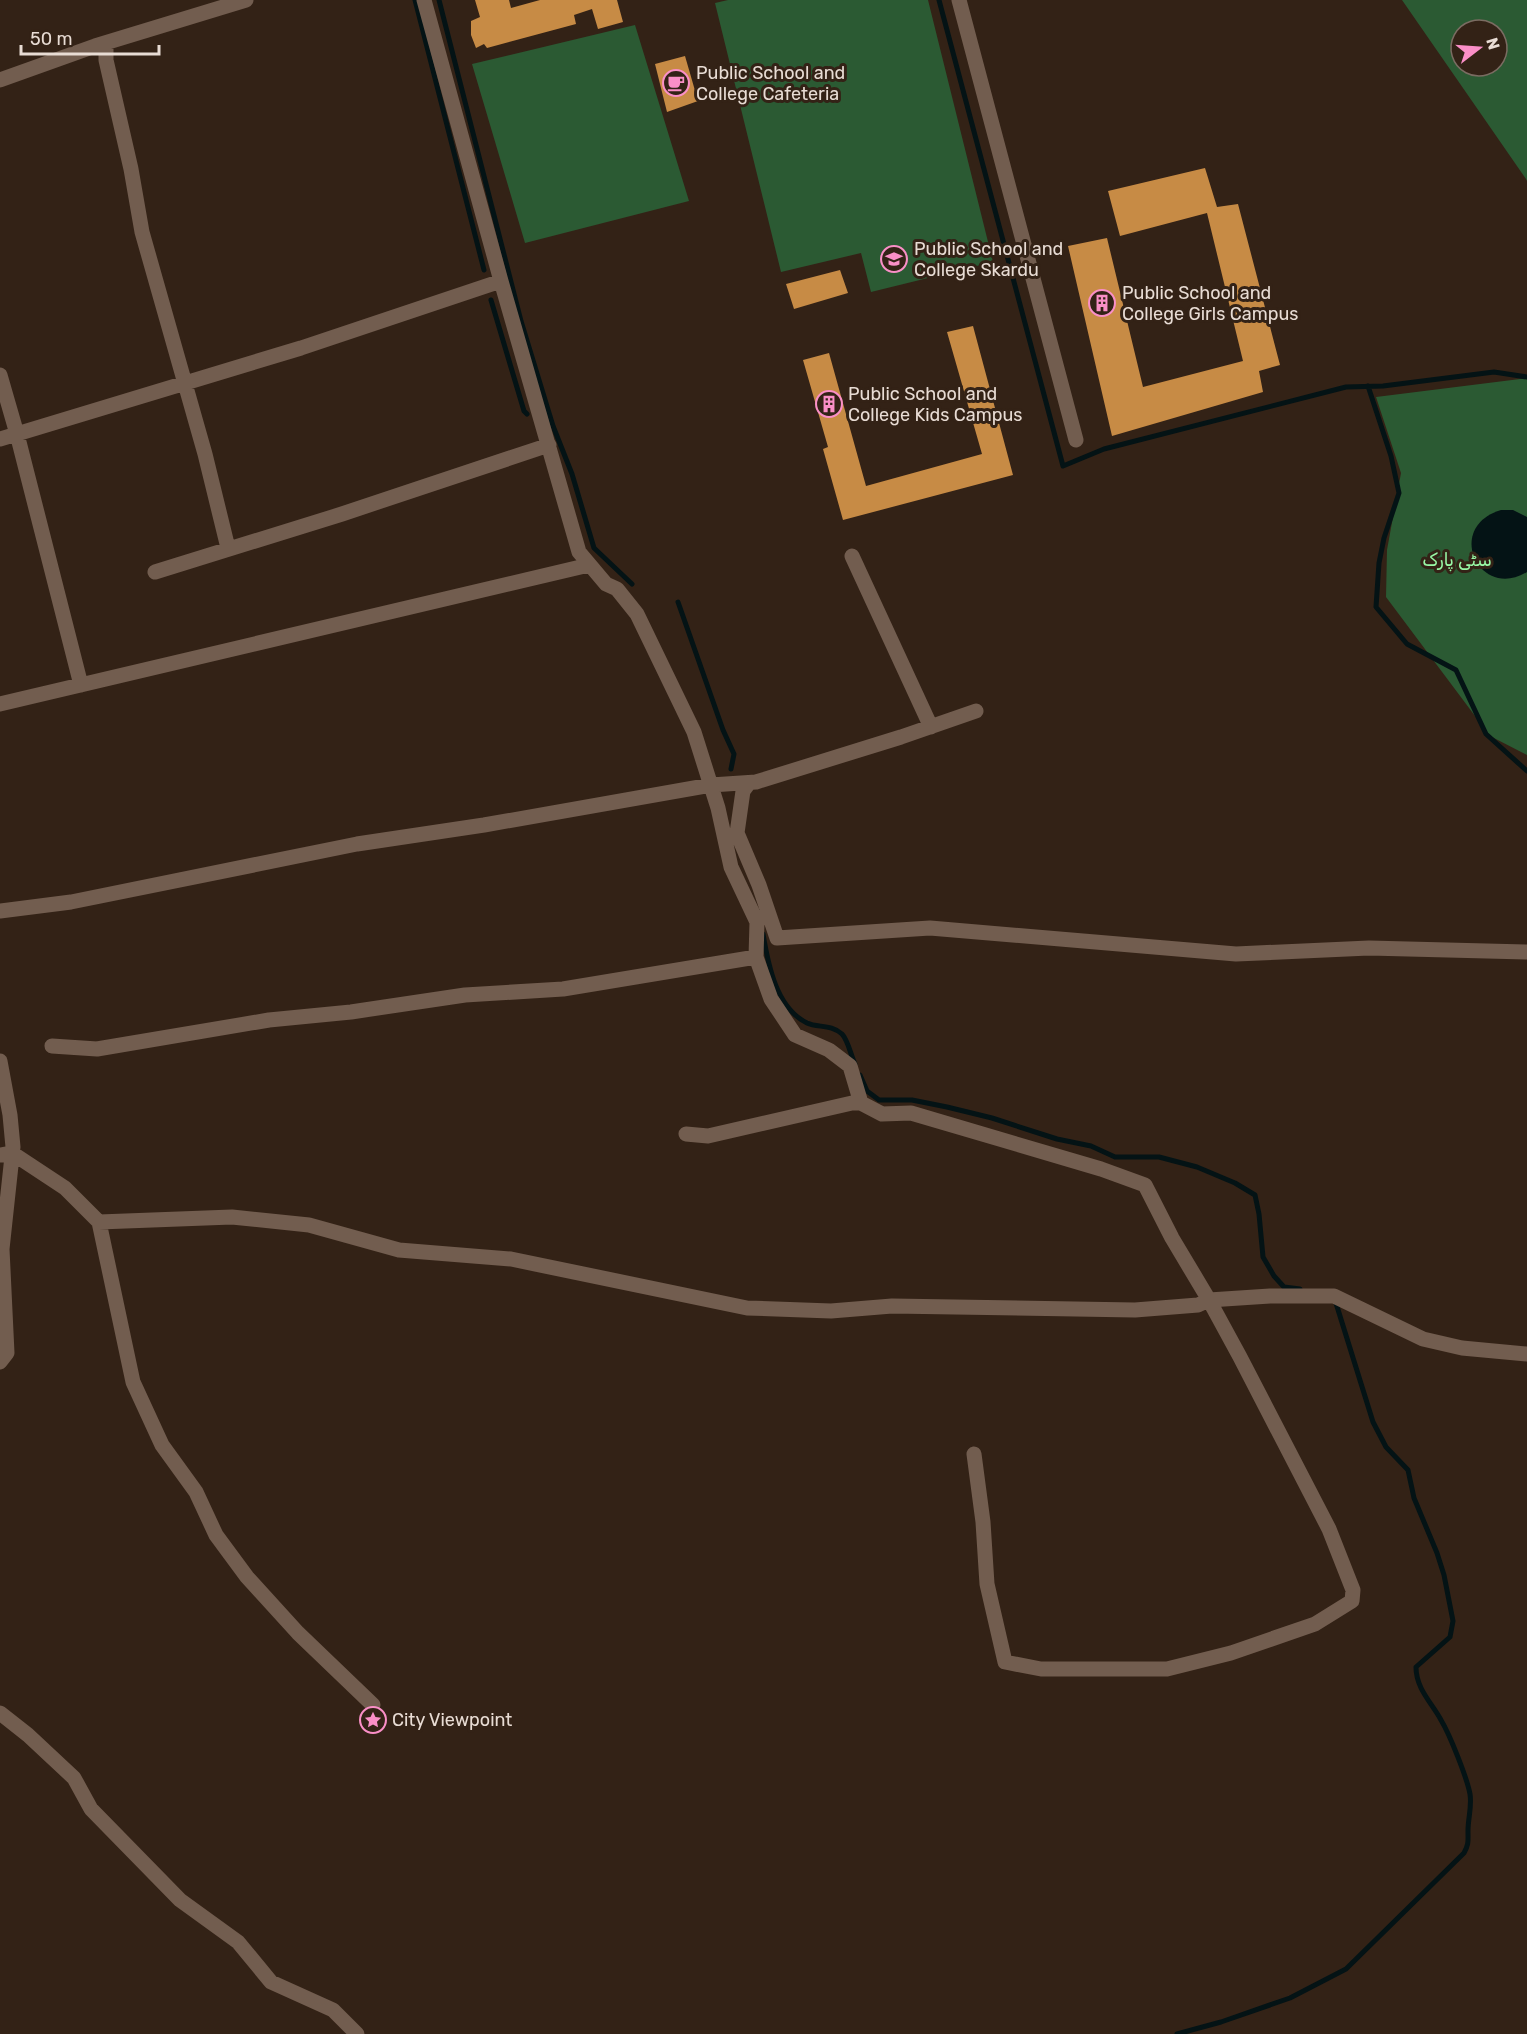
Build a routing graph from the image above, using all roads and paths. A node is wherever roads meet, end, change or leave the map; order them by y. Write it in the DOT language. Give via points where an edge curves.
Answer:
graph roads {
  1 [pos="246,0"];
  2 [pos="424,0"];
  3 [pos="959,0"];
  4 [pos="106,43"];
  5 [pos="0,80"];
  6 [pos="501,281"];
  7 [pos="0,375"];
  8 [pos="184,384"];
  9 [pos="17,434"];
  10 [pos="0,439"];
  11 [pos="1076,440"];
  12 [pos="549,445"];
  13 [pos="228,548"];
  14 [pos="852,556"];
  15 [pos="589,565"];
  16 [pos="155,572"];
  17 [pos="81,684"];
  18 [pos="0,704"];
  19 [pos="976,711"];
  20 [pos="931,727"];
  21 [pos="749,783"];
  22 [pos="711,785"];
  23 [pos="0,911"];
  24 [pos="1527,952"];
  25 [pos="756,957"];
  26 [pos="52,1046"];
  27 [pos="0,1061"];
  28 [pos="861,1103"];
  29 [pos="686,1134"];
  30 [pos="6,1154"];
  31 [pos="99,1222"];
  32 [pos="1209,1300"];
  33 [pos="1527,1354"];
  34 [pos="0,1362"];
  35 [pos="974,1454"];
  36 [pos="373,1704"];
  37 [pos="0,1713"];
  38 [pos="357,2034"];
  1 -- 4 [label="street"];
  2 -- 6 [label="street"];
  3 -- 11 [label="street"];
  4 -- 5 [label="street"];
  4 -- 8 [label="street" via="106,60 142,232"];
  6 -- 8 [label="street"];
  6 -- 12 [label="street"];
  7 -- 9 [label="street"];
  8 -- 9 [label="street"];
  8 -- 13 [label="street"];
  9 -- 10 [label="street"];
  9 -- 17 [label="street"];
  12 -- 13 [label="street"];
  12 -- 15 [label="street" via="577,545"];
  13 -- 16 [label="street"];
  14 -- 20 [label="street"];
  15 -- 17 [label="street"];
  15 -- 22 [label="street" via="606,584 617,589 637,614 694,732"];
  17 -- 18 [label="street"];
  19 -- 20 [label="street"];
  20 -- 21 [label="street"];
  21 -- 22 [label="street"];
  21 -- 24 [label="street" via="743,790 737,832 777,938 930,928 1236,954 1369,948"];
  22 -- 23 [label="street" via="357,844 71,902"];
  22 -- 25 [label="street" via="731,867 757,922"];
  25 -- 26 [label="street" via="563,989 465,995 269,1020 97,1049"];
  25 -- 28 [label="street" via="771,999 795,1035 829,1050 850,1066"];
  27 -- 30 [label="street" via="10,1115"];
  28 -- 29 [label="street" via="708,1136"];
  28 -- 32 [label="street" via="882,1114 910,1113 1145,1185"];
  30 -- 31 [label="street" via="65,1188"];
  30 -- 34 [label="street" via="2,1249 7,1353"];
  31 -- 32 [label="street" via="232,1217 309,1225 399,1250 511,1258 747,1308 1136,1310 1198,1305"];
  31 -- 36 [label="street" via="133,1382 162,1445 196,1492 216,1535 247,1577 298,1633"];
  32 -- 33 [label="street" via="1334,1296 1423,1339 1462,1348"];
  32 -- 35 [label="street" via="1329,1529 1353,1590 1352,1601 1315,1624 1231,1653 1167,1669 1041,1669 1005,1662 987,1584"];
  37 -- 38 [label="street" via="74,1778 91,1809 180,1900 238,1942 271,1982 333,2010"];
}
